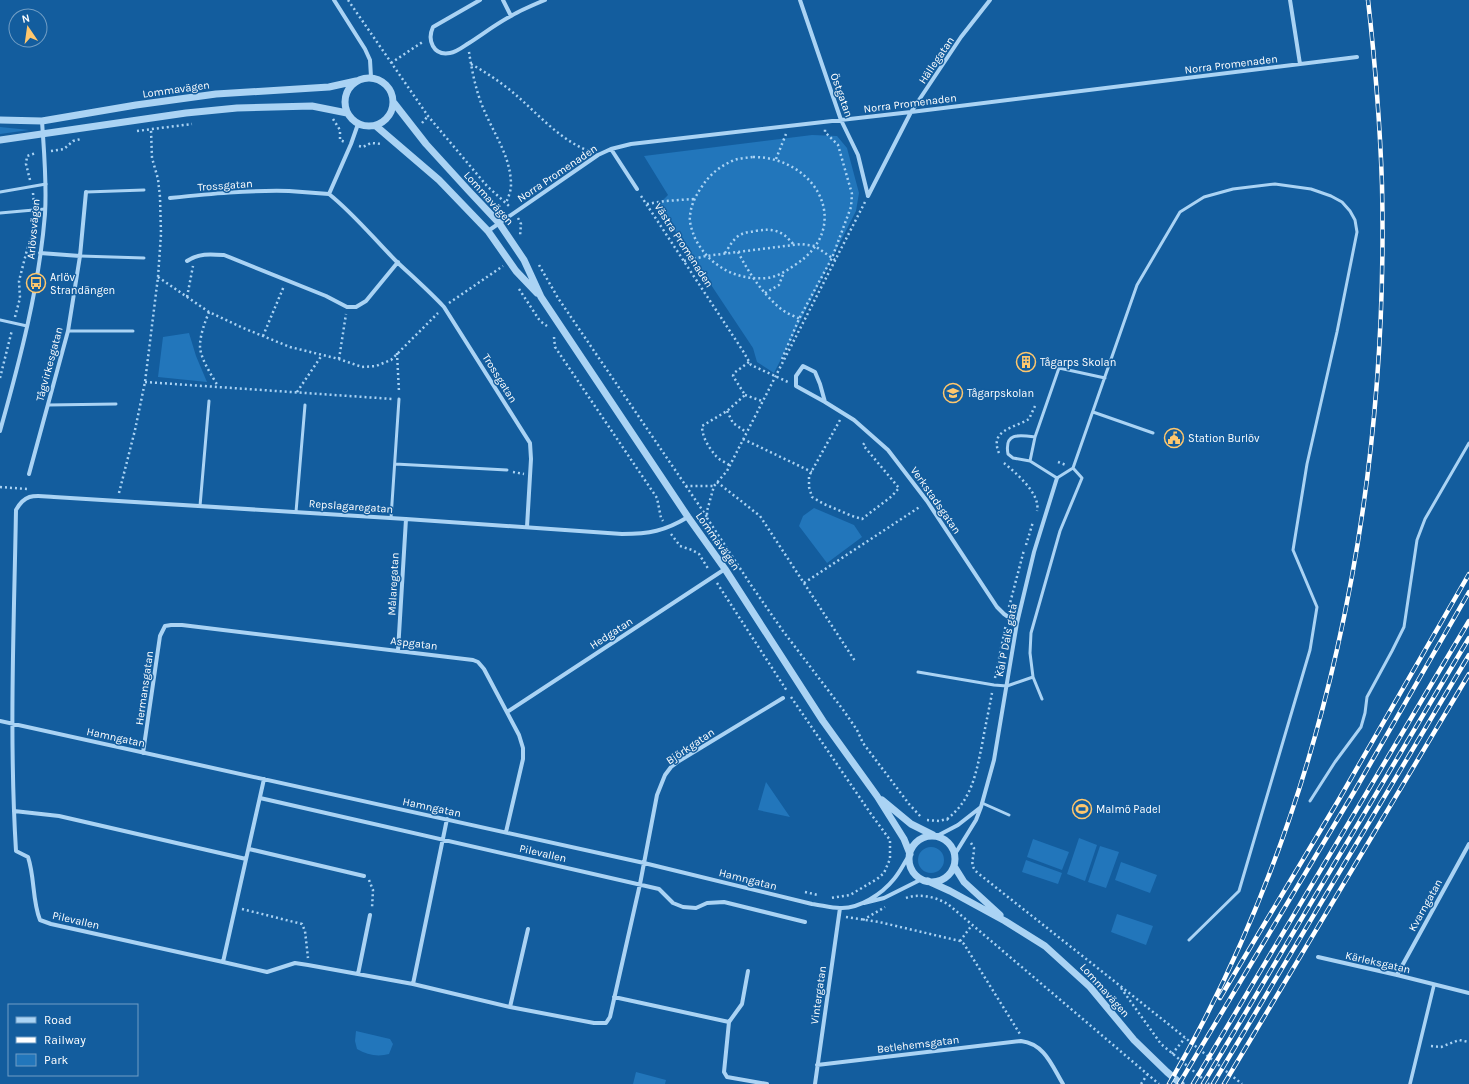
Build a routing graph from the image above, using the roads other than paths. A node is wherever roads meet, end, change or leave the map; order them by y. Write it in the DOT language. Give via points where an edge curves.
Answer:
graph roads {
  1 [pos="334,0"];
  2 [pos="480,0"];
  3 [pos="503,0"];
  4 [pos="544,0"];
  5 [pos="800,0"];
  6 [pos="990,0"];
  7 [pos="1290,0"];
  8 [pos="511,16"];
  9 [pos="1357,57"];
  10 [pos="1300,64"];
  11 [pos="371,77"];
  12 [pos="356,81"];
  13 [pos="394,103"];
  14 [pos="911,112"];
  15 [pos="347,113"];
  16 [pos="0,120"];
  17 [pos="42,120"];
  18 [pos="841,120"];
  19 [pos="358,124"];
  20 [pos="376,126"];
  21 [pos="43,134"];
  22 [pos="0,140"];
  23 [pos="611,149"];
  24 [pos="46,184"];
  25 [pos="637,189"];
  26 [pos="144,190"];
  27 [pos="0,192"];
  28 [pos="86,192"];
  29 [pos="329,194"];
  30 [pos="868,196"];
  31 [pos="170,198"];
  32 [pos="45,209"];
  33 [pos="0,213"];
  34 [pos="499,223"];
  35 [pos="488,231"];
  36 [pos="40,254"];
  37 [pos="80,256"];
  38 [pos="144,258"];
  39 [pos="187,261"];
  40 [pos="398,262"];
  41 [pos="541,297"];
  42 [pos="0,320"];
  43 [pos="27,326"];
  44 [pos="68,331"];
  45 [pos="133,331"];
  46 [pos="1105,378"];
  47 [pos="399,399"];
  48 [pos="209,401"];
  49 [pos="825,402"];
  50 [pos="116,404"];
  51 [pos="305,405"];
  52 [pos="48,406"];
  53 [pos="1093,412"];
  54 [pos="0,431"];
  55 [pos="1153,433"];
  56 [pos="1035,437"];
  57 [pos="1469,443"];
  58 [pos="1030,461"];
  59 [pos="395,464"];
  60 [pos="1073,468"];
  61 [pos="507,470"];
  62 [pos="29,474"];
  63 [pos="1057,478"];
  64 [pos="200,506"];
  65 [pos="16,510"];
  66 [pos="296,512"];
  67 [pos="688,517"];
  68 [pos="392,518"];
  69 [pos="406,519"];
  70 [pos="527,527"];
  71 [pos="725,569"];
  72 [pos="1017,623"];
  73 [pos="165,626"];
  74 [pos="398,650"];
  75 [pos="918,672"];
  76 [pos="1033,677"];
  77 [pos="1007,686"];
  78 [pos="783,698"];
  79 [pos="1042,699"];
  80 [pos="507,712"];
  81 [pos="0,721"];
  82 [pos="12,724"];
  83 [pos="143,753"];
  84 [pos="264,779"];
  85 [pos="878,796"];
  86 [pos="260,798"];
  87 [pos="1310,801"];
  88 [pos="982,805"];
  89 [pos="14,811"];
  90 [pos="1009,815"];
  91 [pos="447,819"];
  92 [pos="506,832"];
  93 [pos="935,836"];
  94 [pos="443,840"];
  95 [pos="1469,844"];
  96 [pos="249,849"];
  97 [pos="955,854"];
  98 [pos="909,855"];
  99 [pos="246,859"];
  100 [pos="644,863"];
  101 [pos="954,866"];
  102 [pos="364,876"];
  103 [pos="925,880"];
  104 [pos="640,884"];
  105 [pos="860,904"];
  106 [pos="840,908"];
  107 [pos="370,915"];
  108 [pos="1006,921"];
  109 [pos="806,922"];
  110 [pos="528,929"];
  111 [pos="1189,940"];
  112 [pos="1318,958"];
  113 [pos="223,962"];
  114 [pos="748,971"];
  115 [pos="358,974"];
  116 [pos="1397,975"];
  117 [pos="413,984"];
  118 [pos="1434,985"];
  119 [pos="1469,993"];
  120 [pos="614,997"];
  121 [pos="510,1007"];
  122 [pos="729,1022"];
  123 [pos="817,1065"];
  124 [pos="767,1084"];
  125 [pos="814,1084"];
  126 [pos="1063,1084"];
  127 [pos="1181,1084"];
  128 [pos="1410,1084"];
  1 -- 11 [label="street" via="366,49 370,60"];
  2 -- 8 [label="street" via="432,27 430,42 435,49 441,53 450,53"];
  3 -- 8 [label="street"];
  4 -- 8 [label="street"];
  5 -- 18 [label="street, Östgatan"];
  6 -- 14 [label="street, Hällegatan" via="961,37"];
  7 -- 10 [label="street"];
  9 -- 10 [label="street, Norra Promenaden"];
  10 -- 14 [label="street, Norra Promenaden"];
  11 -- 12 [label="street, Lommavägen"];
  11 -- 13 [label="street, Lommavägen" via="388,86"];
  12 -- 15 [label="street" via="346,95"];
  12 -- 17 [label="street, Lommavägen" via="329,87 216,94"];
  13 -- 20 [label="street" via="389,117"];
  13 -- 34 [label="street, Lommavägen" via="426,144"];
  14 -- 18 [label="street, Norra Promenaden"];
  14 -- 30 [label="street, Hällegatan"];
  15 -- 19 [label="street"];
  15 -- 21 [label="street" via="312,106 238,108"];
  16 -- 17 [label="street, Lommavägen"];
  17 -- 21 [label="street, Arlövsvägen"];
  18 -- 23 [label="street, Norra Promenaden" via="631,144"];
  18 -- 30 [label="street, Östgatan" via="858,155"];
  19 -- 20 [label="street"];
  19 -- 29 [label="street"];
  20 -- 35 [label="street, Lommavägen" via="439,180"];
  21 -- 22 [label="street"];
  21 -- 24 [label="street, Arlövsvägen"];
  23 -- 25 [label="street"];
  23 -- 34 [label="street, Norra Promenaden" via="598,155"];
  24 -- 27 [label="lane"];
  24 -- 32 [label="street, Arlövsvägen"];
  26 -- 28 [label="lane"];
  28 -- 37 [label="street, Tågvirkesgatan"];
  29 -- 31 [label="street, Trossgatan" via="289,191 228,192"];
  29 -- 40 [label="street, Trossgatan" via="347,208"];
  32 -- 33 [label="lane"];
  32 -- 36 [label="street, Arlövsvägen"];
  34 -- 35 [label="street, Norra Promenaden"];
  34 -- 41 [label="street, Lommavägen" via="524,260"];
  35 -- 41 [label="street, Lommavägen" via="516,271"];
  36 -- 37 [label="street"];
  36 -- 43 [label="street, Arlövsvägen"];
  37 -- 38 [label="lane"];
  37 -- 44 [label="street, Tågvirkesgatan"];
  39 -- 40 [label="street" via="194,256 208,253 224,255 347,307 356,307 366,301"];
  40 -- 70 [label="street, Trossgatan" via="444,307 530,443"];
  41 -- 67 [label="street, Lommavägen"];
  42 -- 43 [label="lane"];
  43 -- 54 [label="street, Arlövsvägen"];
  44 -- 45 [label="lane"];
  44 -- 52 [label="street, Tågvirkesgatan"];
  46 -- 53 [label="lane"];
  46 -- 56 [label="lane" via="1059,368"];
  46 -- 111 [label="lane" via="1137,285 1180,212 1204,197 1233,189 1275,184 1310,189 1331,196 1342,202 1350,211 1357,232 1338,332 1307,464 1293,550 1317,607 1310,650 1239,891"];
  47 -- 59 [label="lane"];
  48 -- 64 [label="lane"];
  49 -- 49 [label="street, Verkstadsgatan" via="815,372 803,366 796,376 796,386"];
  49 -- 72 [label="street, Verkstadsgatan" via="844,413 888,450 927,501 996,607"];
  50 -- 52 [label="lane"];
  51 -- 66 [label="lane"];
  52 -- 62 [label="street, Tågvirkesgatan"];
  53 -- 55 [label="lane"];
  53 -- 60 [label="lane"];
  56 -- 58 [label="lane"];
  56 -- 58 [label="lane" via="1013,436 1007,443 1008,454 1013,458"];
  57 -- 87 [label="lane" via="1422,526 1415,547 1404,627 1367,697 1361,727"];
  58 -- 63 [label="lane"];
  59 -- 61 [label="lane"];
  59 -- 68 [label="lane"];
  60 -- 63 [label="lane"];
  60 -- 76 [label="lane" via="1082,478 1060,531 1031,633"];
  63 -- 72 [label="street, Kal P Dals gata" via="1034,552"];
  64 -- 65 [label="street, Repslagaregatan" via="30,496 20,502"];
  64 -- 66 [label="street, Repslagaregatan"];
  65 -- 82 [label="street, Pilevallen"];
  66 -- 68 [label="street, Repslagaregatan"];
  67 -- 70 [label="street, Repslagaregatan" via="660,531 640,534"];
  67 -- 71 [label="street, Lommavägen"];
  68 -- 69 [label="street, Repslagaregatan"];
  69 -- 70 [label="street, Repslagaregatan"];
  69 -- 74 [label="street, Målaregatan"];
  71 -- 80 [label="street, Hedgatan"];
  71 -- 85 [label="street, Lommavägen" via="819,715"];
  72 -- 77 [label="street, Kal P Dals gata"];
  73 -- 74 [label="street, Aspgatan" via="182,625"];
  73 -- 83 [label="street, Hermansgatan" via="160,636"];
  74 -- 80 [label="street, Aspgatan" via="478,662"];
  75 -- 77 [label="lane" via="994,686"];
  76 -- 77 [label="lane"];
  76 -- 79 [label="lane"];
  77 -- 88 [label="street, Kal P Dals gata" via="994,760"];
  78 -- 100 [label="street, Björkgatan" via="671,767 665,775 658,795"];
  80 -- 92 [label="street, Aspgatan" via="520,736 523,759"];
  81 -- 82 [label="street, Hamngatan"];
  82 -- 83 [label="street, Hamngatan"];
  82 -- 89 [label="street, Pilevallen"];
  83 -- 84 [label="street, Hamngatan"];
  84 -- 86 [label="street"];
  84 -- 91 [label="street, Hamngatan"];
  85 -- 93 [label="street, Lommavägen" via="911,824"];
  85 -- 98 [label="street, Lommavägen" via="904,839"];
  86 -- 94 [label="street, Pilevallen"];
  86 -- 96 [label="street"];
  88 -- 90 [label="lane"];
  88 -- 93 [label="street" via="958,825"];
  88 -- 97 [label="street, Kal P Dals gata"];
  89 -- 99 [label="street" via="59,816"];
  89 -- 113 [label="street, Pilevallen" via="16,851 28,857 32,869 36,910 40,920"];
  91 -- 92 [label="street, Hamngatan"];
  91 -- 94 [label="street"];
  92 -- 100 [label="street, Hamngatan"];
  93 -- 97 [label="street, Lommavägen" via="948,841"];
  93 -- 98 [label="street" via="920,839 912,847"];
  94 -- 104 [label="street, Pilevallen"];
  94 -- 117 [label="street"];
  95 -- 116 [label="street, Kvarngatan"];
  96 -- 99 [label="street"];
  96 -- 102 [label="street"];
  97 -- 101 [label="street"];
  98 -- 103 [label="street, Lommavägen" via="914,874"];
  98 -- 105 [label="street, Hamngatan" via="894,879 875,896"];
  99 -- 113 [label="street"];
  100 -- 104 [label="street, Pilevallen"];
  100 -- 106 [label="street, Hamngatan" via="812,904"];
  101 -- 103 [label="street" via="944,879 936,882"];
  101 -- 108 [label="street, Lommavägen" via="964,882"];
  103 -- 105 [label="street, Hamngatan" via="884,898"];
  103 -- 108 [label="street, Lommavägen"];
  104 -- 109 [label="street, Pilevallen" via="659,889 673,903 683,907 696,908 707,903 724,902"];
  104 -- 120 [label="street, Pilevallen"];
  105 -- 106 [label="street, Hamngatan"];
  106 -- 123 [label="street, Vintergatan"];
  107 -- 115 [label="street"];
  108 -- 127 [label="street, Lommavägen" via="1045,946 1072,969 1134,1040"];
  110 -- 121 [label="street"];
  112 -- 116 [label="street, Kärleksgatan"];
  113 -- 115 [label="street, Pilevallen" via="267,972 295,963"];
  114 -- 122 [label="street" via="742,1004"];
  115 -- 117 [label="street, Pilevallen"];
  116 -- 118 [label="street, Kärleksgatan"];
  117 -- 121 [label="street, Pilevallen"];
  118 -- 119 [label="street, Kärleksgatan"];
  118 -- 128 [label="street"];
  120 -- 121 [label="street, Pilevallen" via="610,1017 606,1023"];
  120 -- 122 [label="street"];
  122 -- 124 [label="street" via="725,1075"];
  123 -- 125 [label="street, Vintergatan"];
  123 -- 126 [label="street, Betlehemsgatan" via="1023,1041 1041,1048"];
}
